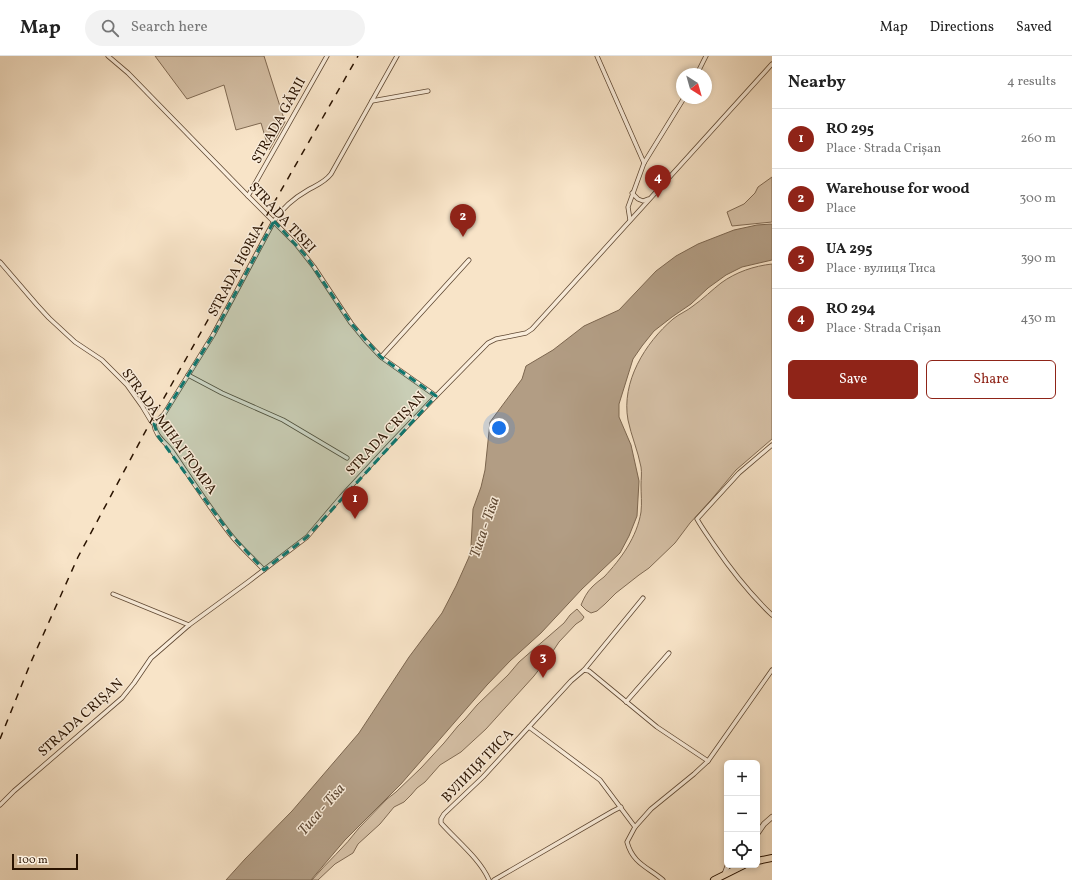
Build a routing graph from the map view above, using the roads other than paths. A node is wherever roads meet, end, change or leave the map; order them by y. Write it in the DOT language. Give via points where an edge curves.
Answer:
graph roads {
  1 [pos="108,56"];
  2 [pos="327,56"];
  3 [pos="397,56"];
  4 [pos="597,56"];
  5 [pos="706,56"];
  6 [pos="772,64"];
  7 [pos="699,68"];
  8 [pos="428,91"];
  9 [pos="372,101"];
  10 [pos="680,104"];
  11 [pos="644,163"];
  12 [pos="632,193"];
  13 [pos="248,196"];
  14 [pos="649,199"];
  15 [pos="630,220"];
  16 [pos="274,221"];
  17 [pos="469,260"];
  18 [pos="0,262"];
  19 [pos="381,358"];
  20 [pos="188,375"];
  21 [pos="436,396"];
  22 [pos="154,424"];
  23 [pos="772,444"];
  24 [pos="347,458"];
  25 [pos="264,570"];
  26 [pos="113,594"];
  27 [pos="643,598"];
  28 [pos="772,615"];
  29 [pos="189,625"];
  30 [pos="669,652"];
  31 [pos="584,670"];
  32 [pos="772,670"];
  33 [pos="626,702"];
  34 [pos="529,727"];
  35 [pos="708,761"];
  36 [pos="0,805"];
  37 [pos="621,807"];
  38 [pos="772,816"];
  39 [pos="635,827"];
  40 [pos="758,832"];
  41 [pos="772,858"];
  42 [pos="760,860"];
  43 [pos="727,868"];
  44 [pos="737,868"];
  45 [pos="725,873"];
  46 [pos="489,880"];
  47 [pos="494,880"];
  48 [pos="663,880"];
  49 [pos="714,880"];
  1 -- 13 [label="street, STRADA TISEI" via="128,73"];
  2 -- 13 [label="street, STRADA GĂRII"];
  3 -- 9 [label="street, STRADA HORIA"];
  4 -- 11 [label="street"];
  5 -- 7 [label="street"];
  6 -- 14 [label="street, STRADA CRIȘAN"];
  8 -- 9 [label="street"];
  9 -- 16 [label="street, STRADA HORIA" via="328,178 292,200 279,212"];
  10 -- 11 [label="street"];
  11 -- 12 [label="street"];
  12 -- 14 [label="street" via="643,201"];
  12 -- 15 [label="street" via="628,207"];
  13 -- 16 [label="street, STRADA TISEI"];
  14 -- 15 [label="street, STRADA CRIȘAN"];
  15 -- 21 [label="street, STRADA CRIȘAN" via="530,331 488,343"];
  16 -- 19 [label="street, STRADA TISEI" via="306,256 351,323"];
  16 -- 20 [label="street, STRADA HORIA" via="213,335"];
  17 -- 19 [label="street"];
  18 -- 22 [label="street, STRADA MIHAI TOMPA" via="49,318 75,342 102,360 127,385"];
  19 -- 21 [label="street, STRADA TISEI"];
  20 -- 22 [label="street, STRADA HORIA" via="164,414"];
  20 -- 24 [label="street" via="283,420"];
  21 -- 25 [label="street, STRADA CRIȘAN" via="307,537"];
  22 -- 25 [label="street, STRADA MIHAI TOMPA" via="158,436 172,451 231,535"];
  23 -- 28 [label="street" via="738,473 697,519 722,557"];
  25 -- 29 [label="street, STRADA CRIȘAN"];
  26 -- 29 [label="street"];
  27 -- 31 [label="street, ВУЛИЦЯ ТИСА"];
  29 -- 36 [label="street, STRADA CRIȘAN" via="151,658 122,698"];
  30 -- 33 [label="street"];
  31 -- 33 [label="street"];
  31 -- 34 [label="street, ВУЛИЦЯ ТИСА"];
  32 -- 35 [label="street"];
  33 -- 35 [label="street" via="657,727"];
  34 -- 37 [label="street" via="600,780"];
  34 -- 46 [label="street, ВУЛИЦЯ ТИСА" via="441,819 441,823 473,856"];
  35 -- 39 [label="street" via="651,809"];
  37 -- 39 [label="street"];
  37 -- 47 [label="street"];
  38 -- 40 [label="street"];
  39 -- 48 [label="street" via="627,842 629,850 645,868"];
  41 -- 42 [label="main road"];
  43 -- 45 [label="street"];
  44 -- 45 [label="main road"];
  45 -- 49 [label="main road"];
}
